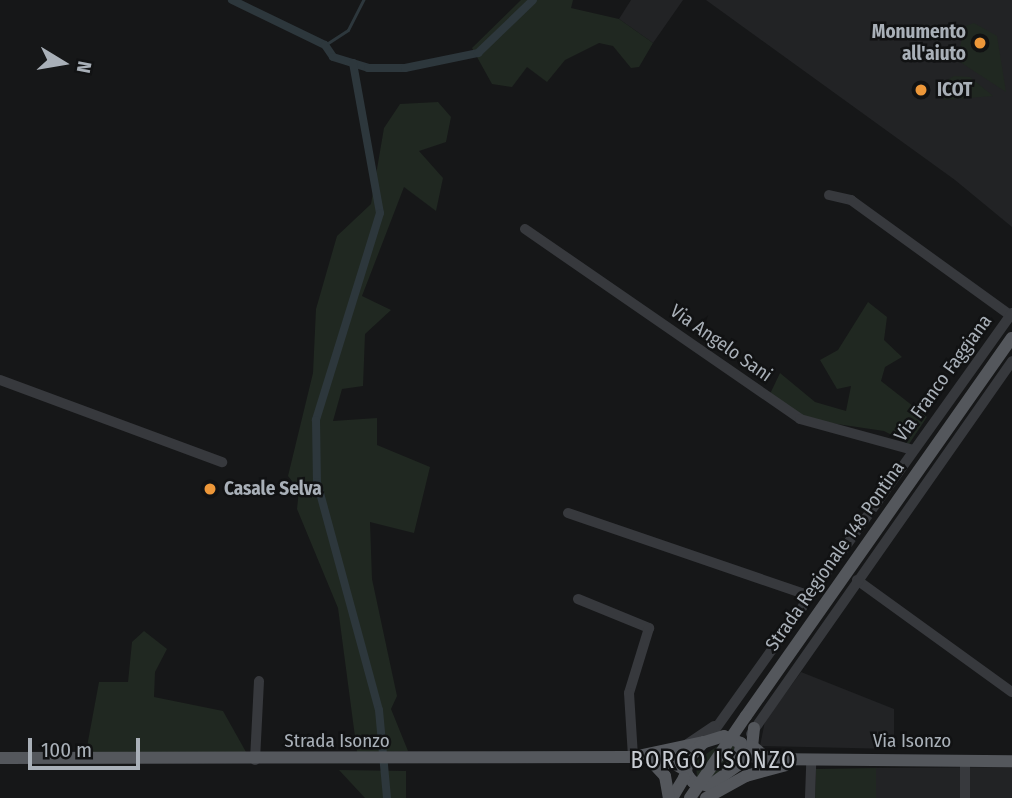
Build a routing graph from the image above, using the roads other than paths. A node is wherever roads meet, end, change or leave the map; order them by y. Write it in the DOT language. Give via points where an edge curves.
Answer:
graph roads {
  1 [pos="829,195"];
  2 [pos="525,229"];
  3 [pos="1011,314"];
  4 [pos="1012,338"];
  5 [pos="1012,361"];
  6 [pos="0,380"];
  7 [pos="913,450"];
  8 [pos="222,462"];
  9 [pos="568,513"];
  10 [pos="857,580"];
  11 [pos="811,596"];
  12 [pos="578,600"];
  13 [pos="259,681"];
  14 [pos="1012,692"];
  15 [pos="727,714"];
  16 [pos="754,728"];
  17 [pos="706,740"];
  18 [pos="682,748"];
  19 [pos="743,749"];
  20 [pos="633,757"];
  21 [pos="0,758"];
  22 [pos="254,760"];
  23 [pos="650,760"];
  24 [pos="811,760"];
  25 [pos="965,760"];
  26 [pos="1012,761"];
  27 [pos="770,763"];
  28 [pos="734,770"];
  29 [pos="686,772"];
  30 [pos="715,785"];
  31 [pos="670,798"];
  32 [pos="690,798"];
  33 [pos="706,798"];
  34 [pos="810,798"];
  35 [pos="965,798"];
  1 -- 3 [label="street" via="851,200"];
  2 -- 7 [label="street, Via Angelo Sani" via="802,421"];
  3 -- 7 [label="street, Via Franco Faggiana"];
  4 -- 32 [label="main road, Strada Regionale 148 Pontina, bridge"];
  5 -- 10 [label="street"];
  6 -- 8 [label="street"];
  7 -- 11 [label="street, Via Franco Faggiana"];
  9 -- 11 [label="street"];
  10 -- 14 [label="street"];
  10 -- 16 [label="street"];
  11 -- 15 [label="street, Via Franco Faggiana"];
  12 -- 20 [label="street" via="649,628 629,693"];
  13 -- 22 [label="street"];
  15 -- 17 [label="street, Via Franco Faggiana"];
  15 -- 18 [label="street"];
  16 -- 19 [label="street"];
  16 -- 27 [label="main road" via="754,750"];
  17 -- 18 [label="main road"];
  17 -- 19 [label="main road" via="733,737"];
  17 -- 29 [label="main road"];
  18 -- 20 [label="main road"];
  19 -- 27 [label="main road"];
  19 -- 28 [label="main road"];
  20 -- 22 [label="main road, Strada Isonzo"];
  20 -- 23 [label="main road"];
  21 -- 22 [label="main road, Strada Isonzo"];
  23 -- 29 [label="main road"];
  23 -- 31 [label="main road" via="665,776"];
  24 -- 25 [label="main road, Via Isonzo"];
  24 -- 27 [label="main road, Via Isonzo"];
  24 -- 34 [label="street"];
  25 -- 26 [label="main road, Via Isonzo"];
  25 -- 35 [label="street"];
  27 -- 28 [label="main road"];
  27 -- 33 [label="main road"];
  28 -- 30 [label="main road"];
  29 -- 30 [label="main road" via="700,786"];
  29 -- 31 [label="main road"];
  30 -- 33 [label="main road"];
}
